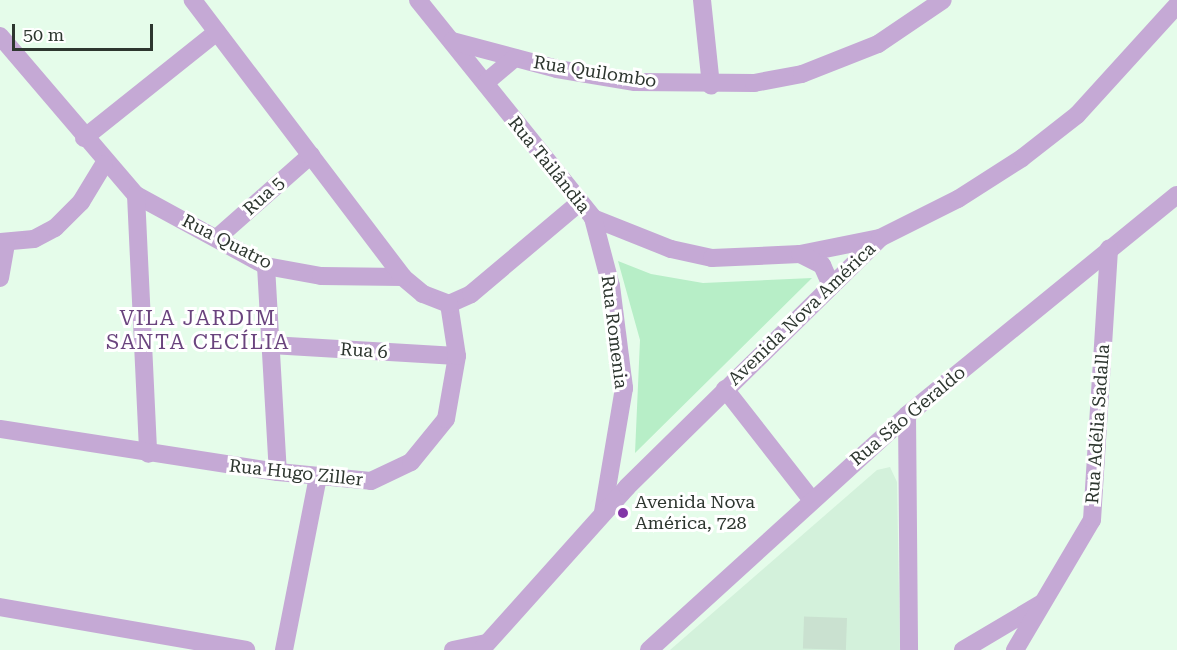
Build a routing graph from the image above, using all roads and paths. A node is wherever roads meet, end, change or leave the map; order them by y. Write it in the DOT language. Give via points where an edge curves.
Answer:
graph roads {
  1 [pos="193,0"];
  2 [pos="418,0"];
  3 [pos="702,0"];
  4 [pos="943,0"];
  5 [pos="1177,5"];
  6 [pos="218,32"];
  7 [pos="0,36"];
  8 [pos="452,41"];
  9 [pos="515,58"];
  10 [pos="0,64"];
  11 [pos="24,68"];
  12 [pos="485,83"];
  13 [pos="711,86"];
  14 [pos="84,138"];
  15 [pos="311,155"];
  16 [pos="104,164"];
  17 [pos="136,195"];
  18 [pos="1177,195"];
  19 [pos="579,203"];
  20 [pos="593,218"];
  21 [pos="218,237"];
  22 [pos="880,238"];
  23 [pos="3,243"];
  24 [pos="1109,249"];
  25 [pos="800,254"];
  26 [pos="266,266"];
  27 [pos="403,277"];
  28 [pos="0,278"];
  29 [pos="831,285"];
  30 [pos="449,304"];
  31 [pos="271,345"];
  32 [pos="457,356"];
  33 [pos="725,389"];
  34 [pos="908,415"];
  35 [pos="0,429"];
  36 [pos="615,447"];
  37 [pos="148,454"];
  38 [pos="278,472"];
  39 [pos="318,477"];
  40 [pos="627,487"];
  41 [pos="811,499"];
  42 [pos="603,512"];
  43 [pos="1043,602"];
  44 [pos="0,607"];
  45 [pos="483,646"];
  46 [pos="246,650"];
  47 [pos="284,650"];
  48 [pos="453,650"];
  49 [pos="649,650"];
  50 [pos="909,650"];
  51 [pos="963,650"];
  52 [pos="1015,650"];
  1 -- 6 [label="street"];
  2 -- 8 [label="street, Rua Tailândia"];
  3 -- 13 [label="street"];
  4 -- 13 [label="street, Rua Quilombo" via="878,44 802,74"];
  5 -- 22 [label="street, Avenida Nova América" via="1077,115 1022,158 958,199"];
  6 -- 14 [label="street"];
  6 -- 15 [label="street"];
  7 -- 11 [label="street, Rua Quatro"];
  8 -- 9 [label="street, Rua Quilombo"];
  8 -- 12 [label="street, Rua Tailândia"];
  9 -- 12 [label="street, Rua Quilombo"];
  9 -- 13 [label="street, Rua Quilombo" via="635,82"];
  10 -- 11 [label="street"];
  11 -- 14 [label="street, Rua Quatro"];
  12 -- 19 [label="street, Rua Tailândia"];
  14 -- 16 [label="street, Rua Quatro"];
  15 -- 21 [label="street, Rua 5"];
  15 -- 27 [label="street"];
  16 -- 17 [label="street, Rua Quatro"];
  16 -- 23 [label="street" via="67,218 34,239"];
  17 -- 21 [label="street, Rua Quatro"];
  17 -- 37 [label="street"];
  18 -- 24 [label="street, Rua São Geraldo"];
  19 -- 20 [label="street, Rua Tailândia"];
  19 -- 30 [label="street" via="471,294"];
  20 -- 25 [label="street, Rua Tailândia" via="671,249 712,258"];
  20 -- 36 [label="street, Rua Romenia" via="611,286 624,388"];
  21 -- 26 [label="street, Rua Quatro"];
  22 -- 25 [label="street, Rua Tailândia"];
  22 -- 29 [label="street, Avenida Nova América"];
  23 -- 28 [label="street"];
  24 -- 34 [label="street, Rua São Geraldo"];
  24 -- 43 [label="street, Rua Adélia Sadalla" via="1092,520"];
  25 -- 29 [label="street" via="822,265"];
  26 -- 27 [label="street, Rua Quatro" via="321,276"];
  26 -- 31 [label="street"];
  27 -- 30 [label="street" via="423,294"];
  29 -- 33 [label="street, Avenida Nova América"];
  30 -- 32 [label="street, Rua Hugo Ziller"];
  31 -- 32 [label="street, Rua 6"];
  31 -- 38 [label="street"];
  32 -- 39 [label="street, Rua Hugo Ziller" via="446,419 411,462 371,481"];
  33 -- 40 [label="street, Avenida Nova América"];
  33 -- 41 [label="street"];
  34 -- 41 [label="street, Rua São Geraldo"];
  34 -- 50 [label="street"];
  35 -- 37 [label="street, Rua Hugo Ziller"];
  36 -- 40 [label="street, Rua Romenia"];
  36 -- 42 [label="street, Rua Romenia"];
  37 -- 38 [label="street, Rua Hugo Ziller"];
  38 -- 39 [label="street, Rua Hugo Ziller"];
  39 -- 47 [label="street"];
  40 -- 42 [label="street, Avenida Nova América"];
  41 -- 49 [label="street, Rua São Geraldo"];
  42 -- 45 [label="street, Avenida Nova América"];
  43 -- 51 [label="street"];
  43 -- 52 [label="street, Rua Adélia Sadalla"];
  44 -- 46 [label="street"];
  45 -- 48 [label="street, Avenida Nova América"];
}
